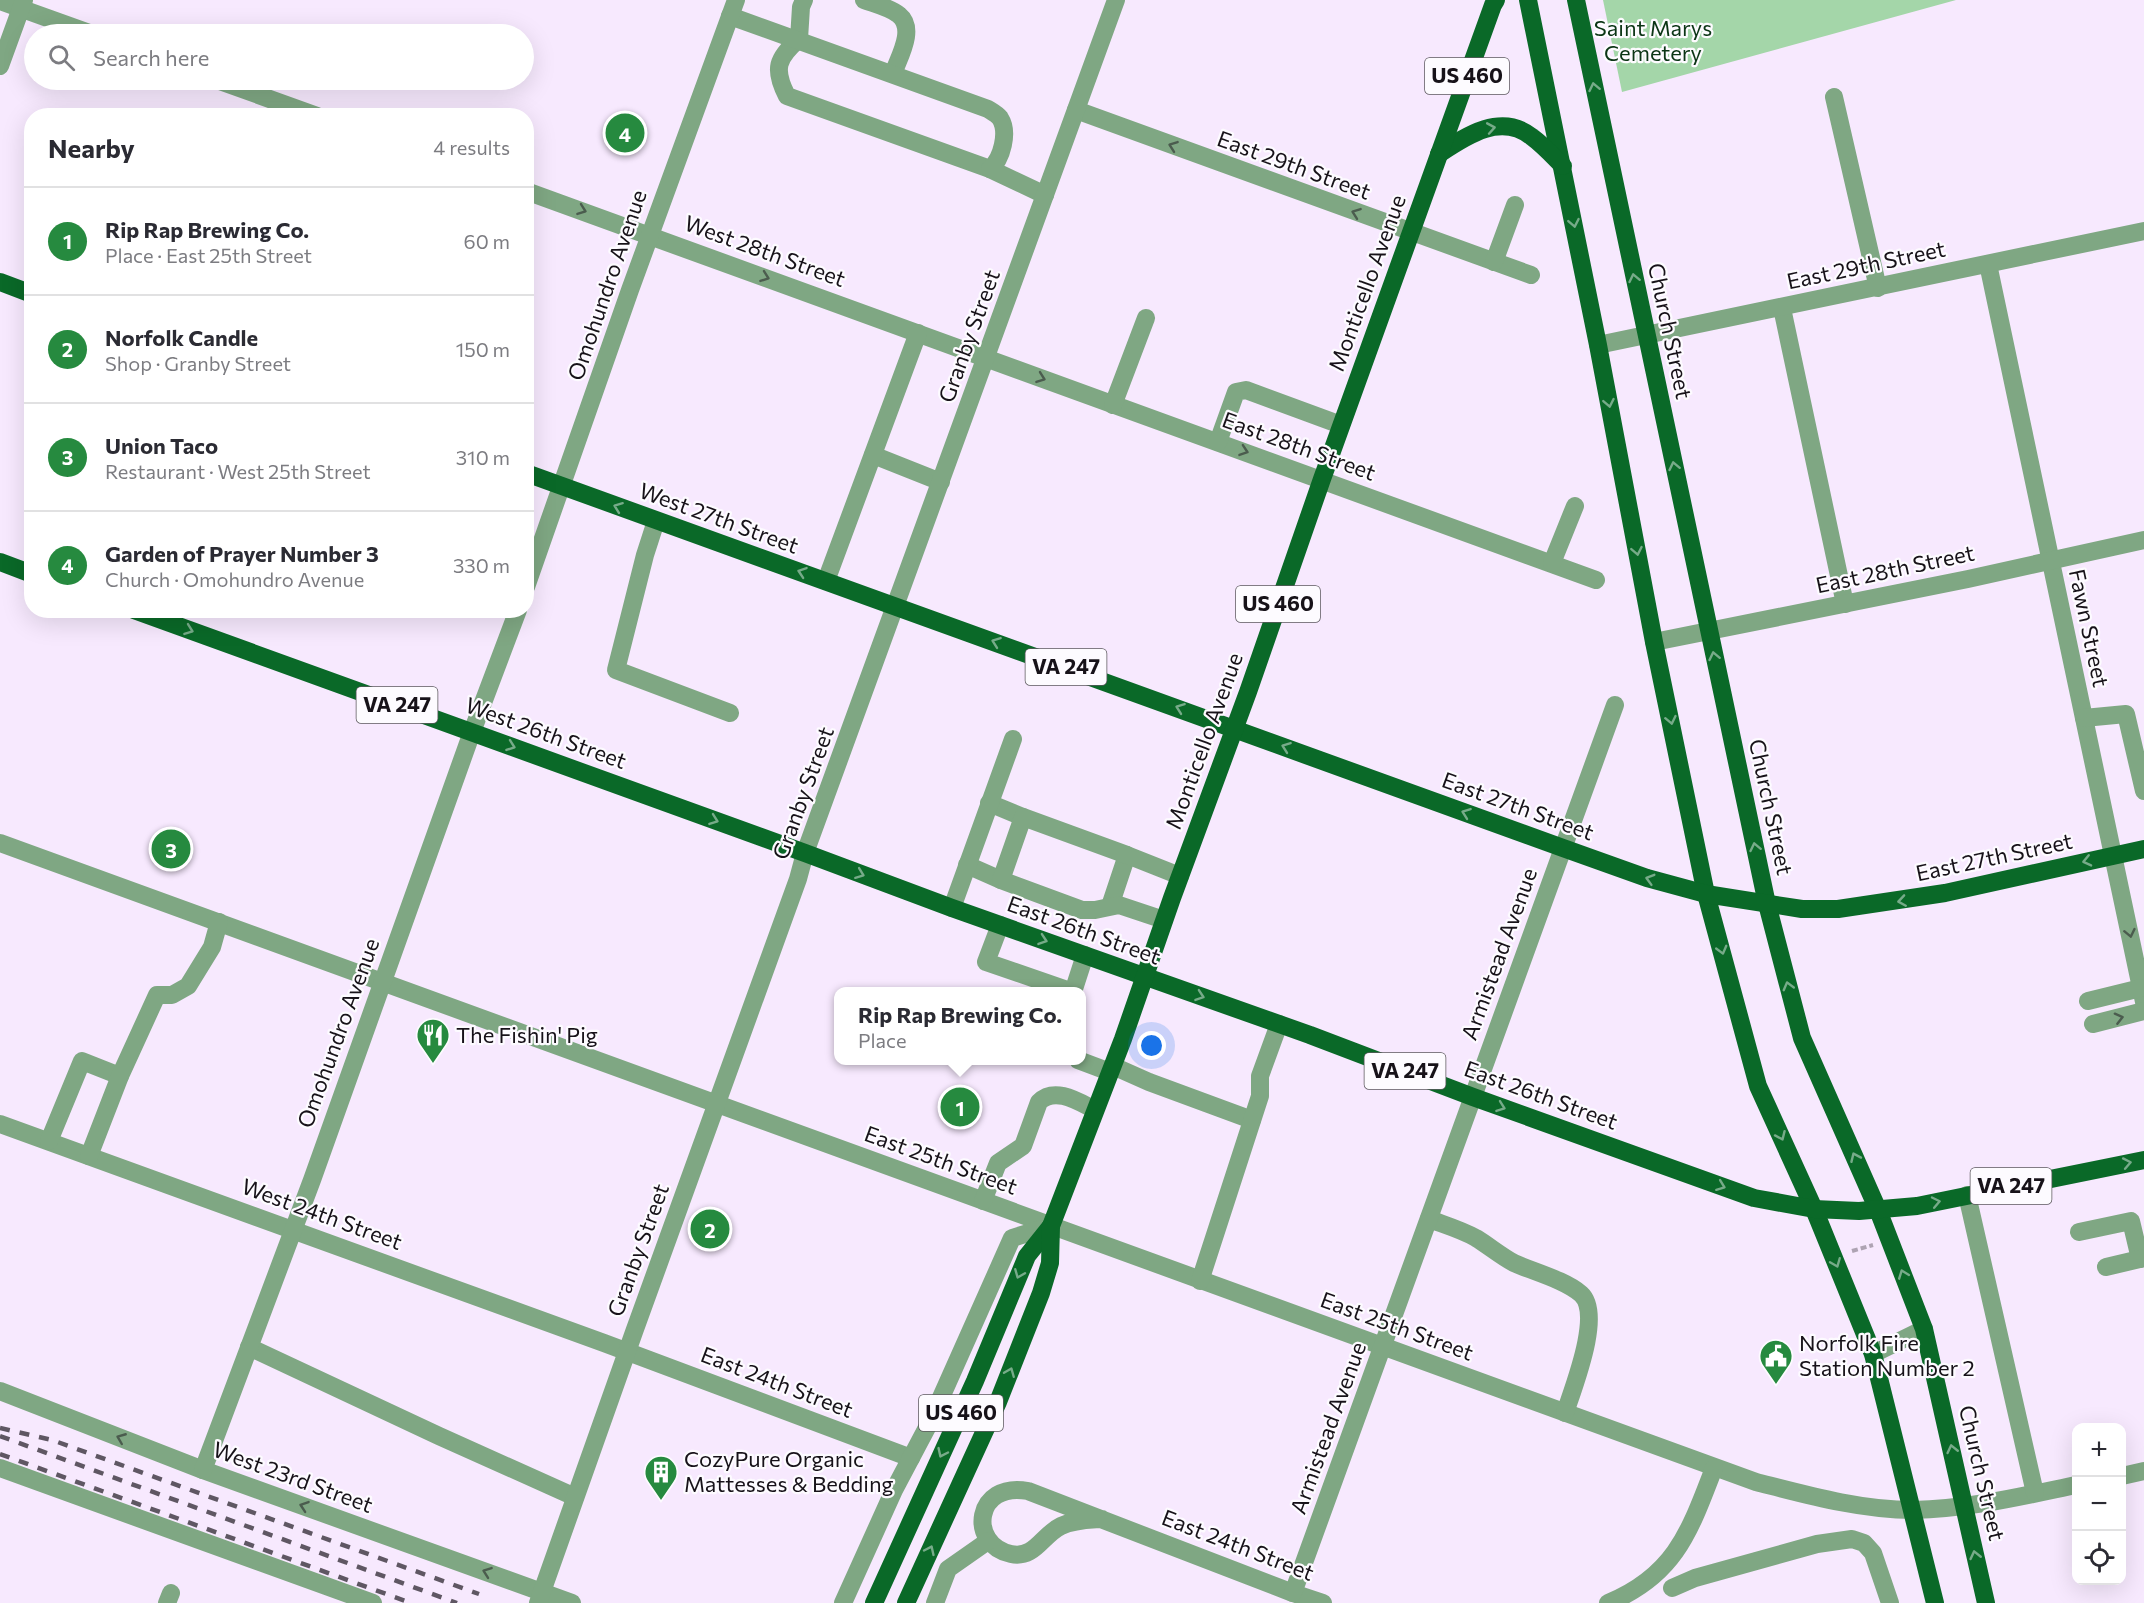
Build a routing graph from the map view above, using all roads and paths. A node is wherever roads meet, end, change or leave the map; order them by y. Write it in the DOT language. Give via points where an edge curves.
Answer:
graph roads {
  1 [pos="804,0"];
  2 [pos="864,0"];
  3 [pos="1116,0"];
  4 [pos="1496,0"];
  5 [pos="1528,0"];
  6 [pos="1576,0"];
  7 [pos="0,1"];
  8 [pos="23,4"];
  9 [pos="733,8"];
  10 [pos="69,24"];
  11 [pos="799,39"];
  12 [pos="0,66"];
  13 [pos="893,74"];
  14 [pos="245,90"];
  15 [pos="1834,97"];
  16 [pos="295,108"];
  17 [pos="1076,110"];
  18 [pos="1439,154"];
  19 [pos="1563,166"];
  20 [pos="990,169"];
  21 [pos="534,194"];
  22 [pos="1046,195"];
  23 [pos="1515,205"];
  24 [pos="2144,231"];
  25 [pos="1411,232"];
  26 [pos="650,235"];
  27 [pos="1494,262"];
  28 [pos="1988,264"];
  29 [pos="1531,275"];
  30 [pos="0,282"];
  31 [pos="1878,288"];
  32 [pos="24,291"];
  33 [pos="1782,308"];
  34 [pos="1146,318"];
  35 [pos="918,333"];
  36 [pos="1646,336"];
  37 [pos="1598,345"];
  38 [pos="986,357"];
  39 [pos="1113,405"];
  40 [pos="1341,425"];
  41 [pos="1218,442"];
  42 [pos="873,455"];
  43 [pos="534,476"];
  44 [pos="1322,479"];
  45 [pos="941,482"];
  46 [pos="563,486"];
  47 [pos="1575,506"];
  48 [pos="656,521"];
  49 [pos="2144,540"];
  50 [pos="2050,561"];
  51 [pos="0,562"];
  52 [pos="1552,563"];
  53 [pos="534,565"];
  54 [pos="24,571"];
  55 [pos="1596,580"];
  56 [pos="826,581"];
  57 [pos="1845,604"];
  58 [pos="897,606"];
  59 [pos="156,618"];
  60 [pos="515,618"];
  61 [pos="1709,632"];
  62 [pos="1654,642"];
  63 [pos="1615,705"];
  64 [pos="730,713"];
  65 [pos="2084,718"];
  66 [pos="1235,728"];
  67 [pos="472,732"];
  68 [pos="1013,739"];
  69 [pos="2144,791"];
  70 [pos="989,803"];
  71 [pos="1023,817"];
  72 [pos="0,843"];
  73 [pos="1563,848"];
  74 [pos="2144,849"];
  75 [pos="805,853"];
  76 [pos="1127,855"];
  77 [pos="2113,855"];
  78 [pos="967,865"];
  79 [pos="1180,876"];
  80 [pos="1000,880"];
  81 [pos="1706,894"];
  82 [pos="1767,904"];
  83 [pos="1110,906"];
  84 [pos="952,908"];
  85 [pos="1164,920"];
  86 [pos="219,922"];
  87 [pos="1000,925"];
  88 [pos="1086,955"];
  89 [pos="1144,976"];
  90 [pos="382,981"];
  91 [pos="1058,987"];
  92 [pos="1075,987"];
  93 [pos="2143,995"];
  94 [pos="2088,1001"];
  95 [pos="2144,1011"];
  96 [pos="1279,1024"];
  97 [pos="2093,1024"];
  98 [pos="1086,1062"];
  99 [pos="1111,1069"];
  100 [pos="120,1076"];
  101 [pos="1473,1097"];
  102 [pos="716,1103"];
  103 [pos="1095,1110"];
  104 [pos="1252,1120"];
  105 [pos="0,1124"];
  106 [pos="49,1142"];
  107 [pos="89,1156"];
  108 [pos="2144,1160"];
  109 [pos="1967,1195"];
  110 [pos="982,1201"];
  111 [pos="1815,1209"];
  112 [pos="1878,1210"];
  113 [pos="1429,1219"];
  114 [pos="1052,1226"];
  115 [pos="293,1229"];
  116 [pos="2079,1232"];
  117 [pos="1876,1244"];
  118 [pos="1851,1251"];
  119 [pos="2142,1259"];
  120 [pos="2106,1267"];
  121 [pos="1200,1281"];
  122 [pos="1924,1329"];
  123 [pos="249,1347"];
  124 [pos="1383,1347"];
  125 [pos="627,1351"];
  126 [pos="1873,1354"];
  127 [pos="0,1391"];
  128 [pos="1566,1413"];
  129 [pos="911,1458"];
  130 [pos="0,1468"];
  131 [pos="1714,1468"];
  132 [pos="203,1470"];
  133 [pos="2144,1471"];
  134 [pos="2126,1475"];
  135 [pos="2072,1486"];
  136 [pos="2035,1493"];
  137 [pos="575,1497"];
  138 [pos="1965,1507"];
  139 [pos="1912,1510"];
  140 [pos="1102,1519"];
  141 [pos="988,1541"];
  142 [pos="1662,1568"];
  143 [pos="1293,1593"];
  144 [pos="1675,1596"];
  145 [pos="540,1598"];
  146 [pos="373,1603"];
  147 [pos="572,1603"];
  148 [pos="843,1603"];
  149 [pos="874,1603"];
  150 [pos="906,1603"];
  151 [pos="935,1603"];
  152 [pos="1323,1603"];
  153 [pos="1608,1603"];
  154 [pos="1890,1603"];
  155 [pos="1935,1603"];
  156 [pos="1986,1603"];
  1 -- 11 [label="street"];
  2 -- 13 [label="street" via="898,14 908,31"];
  3 -- 17 [label="street, Granby Street"];
  4 -- 18 [label="main road, Monticello Avenue / US 460"];
  5 -- 19 [label="main road"];
  36 -- 6 [label="main road, Church Street, one-way"];
  7 -- 8 [label="street"];
  8 -- 10 [label="street"];
  8 -- 12 [label="street"];
  9 -- 11 [label="street"];
  9 -- 26 [label="street, Omohundro Avenue"];
  11 -- 13 [label="street"];
  11 -- 20 [label="street" via="780,61 787,96"];
  13 -- 20 [label="street" via="988,109 999,117 1002,147"];
  14 -- 16 [label="street"];
  15 -- 31 [label="street"];
  17 -- 22 [label="street, Granby Street"];
  25 -- 17 [label="street, East 29th Street, one-way"];
  18 -- 19 [label="main road, one-way" via="1474,132 1501,126 1531,136"];
  18 -- 25 [label="main road, Monticello Avenue / US 460"];
  19 -- 37 [label="main road, one-way"];
  20 -- 22 [label="street"];
  21 -- 26 [label="street, West 28th Street, one-way"];
  22 -- 38 [label="street, Granby Street"];
  23 -- 27 [label="street"];
  24 -- 28 [label="street, East 29th Street"];
  25 -- 27 [label="street, East 29th Street"];
  25 -- 40 [label="main road, Monticello Avenue / US 460"];
  26 -- 35 [label="street, West 28th Street, one-way"];
  26 -- 46 [label="street, Omohundro Avenue"];
  27 -- 29 [label="street, East 29th Street"];
  28 -- 31 [label="street, East 29th Street"];
  28 -- 50 [label="street, Fawn Street"];
  30 -- 32 [label="main road"];
  31 -- 33 [label="street, East 29th Street"];
  33 -- 36 [label="street, East 29th Street"];
  33 -- 57 [label="street"];
  34 -- 39 [label="street"];
  35 -- 38 [label="street, West 28th Street"];
  35 -- 42 [label="street"];
  36 -- 37 [label="street, East 29th Street"];
  61 -- 36 [label="main road, Church Street, one-way"];
  37 -- 62 [label="main road, one-way"];
  38 -- 39 [label="street, East 28th Street, one-way"];
  38 -- 45 [label="street, Granby Street"];
  39 -- 41 [label="street, East 28th Street"];
  40 -- 41 [label="street" via="1246,390 1236,393"];
  40 -- 44 [label="main road, Monticello Avenue / US 460"];
  41 -- 44 [label="street, East 28th Street, one-way"];
  42 -- 45 [label="street"];
  42 -- 56 [label="street"];
  43 -- 46 [label="main road, West 27th Street / VA 247"];
  44 -- 52 [label="street, East 28th Street"];
  44 -- 66 [label="main road, Monticello Avenue / US 460"];
  45 -- 58 [label="street, Granby Street"];
  48 -- 46 [label="main road, West 27th Street / VA 247, one-way"];
  46 -- 53 [label="street, Omohundro Avenue"];
  47 -- 52 [label="street"];
  56 -- 48 [label="main road, West 27th Street / VA 247, one-way"];
  48 -- 64 [label="street" via="616,670"];
  49 -- 50 [label="street, East 28th Street"];
  50 -- 57 [label="street, East 28th Street"];
  50 -- 65 [label="street, Fawn Street"];
  51 -- 54 [label="main road"];
  52 -- 55 [label="street, East 28th Street"];
  56 -- 58 [label="main road, West 27th Street / VA 247"];
  57 -- 61 [label="street, East 28th Street"];
  66 -- 58 [label="main road, East 27th Street / VA 247, one-way"];
  58 -- 75 [label="street, Granby Street"];
  59 -- 67 [label="main road, West 26th Street / VA 247, one-way"];
  60 -- 67 [label="street, Omohundro Avenue"];
  61 -- 62 [label="street, East 28th Street"];
  82 -- 61 [label="main road, Church Street, one-way"];
  62 -- 81 [label="main road, one-way"];
  63 -- 73 [label="street, Armistead Avenue"];
  65 -- 69 [label="street" via="2126,714"];
  65 -- 77 [label="street, Fawn Street"];
  73 -- 66 [label="main road, East 27th Street / VA 247, one-way"];
  66 -- 79 [label="main road, Monticello Avenue / US 460"];
  67 -- 75 [label="main road, West 26th Street / VA 247, one-way"];
  67 -- 90 [label="street, Omohundro Avenue"];
  68 -- 70 [label="street"];
  70 -- 71 [label="street"];
  70 -- 78 [label="street"];
  71 -- 76 [label="street"];
  71 -- 80 [label="street"];
  72 -- 86 [label="street, East 25th Street"];
  81 -- 73 [label="main road, East 27th Street / VA 247, one-way"];
  73 -- 101 [label="street, Armistead Avenue"];
  74 -- 77 [label="main road, East 27th Street / VA 247"];
  75 -- 84 [label="main road, East 26th Street / VA 247, one-way"];
  75 -- 102 [label="street, Granby Street"];
  76 -- 79 [label="street"];
  76 -- 83 [label="street"];
  77 -- 82 [label="main road, East 27th Street / VA 247, one-way" via="1905,901 1838,909"];
  77 -- 93 [label="street, Fawn Street, one-way"];
  78 -- 80 [label="street"];
  78 -- 84 [label="street"];
  79 -- 85 [label="main road, Monticello Avenue / US 460"];
  80 -- 83 [label="street" via="1082,910"];
  81 -- 82 [label="main road, East 27th Street / VA 247"];
  81 -- 111 [label="main road, one-way" via="1758,1086"];
  112 -- 82 [label="main road, Church Street, one-way" via="1802,1038"];
  83 -- 85 [label="street" via="1119,904"];
  84 -- 87 [label="main road, East 26th Street / VA 247"];
  85 -- 89 [label="main road, Monticello Avenue / US 460"];
  86 -- 90 [label="street, East 25th Street"];
  86 -- 100 [label="street" via="212,946 188,986 172,995 157,995"];
  87 -- 88 [label="main road, East 26th Street / VA 247, one-way"];
  87 -- 91 [label="street" via="986,962"];
  88 -- 89 [label="main road, East 26th Street / VA 247"];
  88 -- 92 [label="street"];
  89 -- 96 [label="main road, East 26th Street / VA 247, one-way"];
  89 -- 99 [label="main road, Monticello Avenue / US 460"];
  90 -- 102 [label="street, East 25th Street"];
  90 -- 115 [label="street, Omohundro Avenue"];
  93 -- 94 [label="street"];
  97 -- 95 [label="street, one-way"];
  96 -- 101 [label="main road, East 26th Street / VA 247"];
  96 -- 104 [label="street" via="1260,1076 1260,1096"];
  98 -- 99 [label="street"];
  99 -- 103 [label="main road, Monticello Avenue / US 460"];
  99 -- 104 [label="street"];
  100 -- 106 [label="street" via="82,1061"];
  100 -- 107 [label="street"];
  101 -- 111 [label="main road, East 26th Street / VA 247, one-way" via="1754,1198"];
  101 -- 113 [label="street, Armistead Avenue"];
  102 -- 110 [label="street, East 25th Street"];
  102 -- 125 [label="street, Granby Street"];
  103 -- 110 [label="street" via="1067,1097 1044,1097 1023,1146 998,1163"];
  103 -- 114 [label="main road, Monticello Avenue / US 460"];
  104 -- 121 [label="street"];
  105 -- 106 [label="street, West 24th Street"];
  106 -- 107 [label="street, West 24th Street"];
  107 -- 115 [label="street, West 24th Street"];
  109 -- 108 [label="main road, East 26th Street / VA 247, one-way"];
  112 -- 109 [label="main road, East 26th Street / VA 247, one-way"];
  109 -- 136 [label="street"];
  110 -- 114 [label="street, East 25th Street"];
  111 -- 112 [label="main road, East 26th Street / VA 247"];
  111 -- 126 [label="main road, one-way"];
  122 -- 112 [label="main road, Church Street, one-way"];
  113 -- 124 [label="street, Armistead Avenue"];
  113 -- 128 [label="street" via="1473,1236 1513,1262 1583,1296 1590,1325"];
  114 -- 121 [label="street, East 25th Street"];
  114 -- 129 [label="street" via="1012,1238"];
  114 -- 149 [label="main road, Monticello Avenue / US 460, one-way" via="1027,1256"];
  150 -- 114 [label="main road, Monticello Avenue / US 460, one-way" via="1022,1345 1050,1263"];
  115 -- 123 [label="street, Omohundro Avenue"];
  115 -- 125 [label="street, West 24th Street"];
  116 -- 119 [label="street" via="2131,1221"];
  117 -- 118 [label="path"];
  119 -- 120 [label="street"];
  121 -- 124 [label="street, East 25th Street"];
  122 -- 126 [label="street"];
  138 -- 122 [label="main road, Church Street, one-way"];
  123 -- 132 [label="street, Omohundro Avenue"];
  123 -- 137 [label="street"];
  124 -- 128 [label="street, East 25th Street"];
  124 -- 143 [label="street, Armistead Avenue"];
  125 -- 129 [label="street, East 24th Street"];
  125 -- 137 [label="street, Granby Street"];
  126 -- 139 [label="main road"];
  132 -- 127 [label="street, West 23rd Street, one-way"];
  128 -- 131 [label="street, East 25th Street"];
  129 -- 148 [label="street"];
  130 -- 146 [label="street"];
  131 -- 139 [label="street, East 25th Street" via="1816,1498"];
  131 -- 142 [label="street" via="1691,1526"];
  145 -- 132 [label="street, West 23rd Street, one-way"];
  133 -- 134 [label="street"];
  135 -- 136 [label="street, East 25th Street"];
  136 -- 138 [label="street, East 25th Street"];
  137 -- 145 [label="street, Granby Street"];
  138 -- 139 [label="street, East 25th Street"];
  156 -- 138 [label="main road, Church Street, one-way"];
  139 -- 155 [label="main road"];
  140 -- 141 [label="street, East 24th Street" via="1060,1527 1026,1554 1011,1554"];
  140 -- 141 [label="street, East 24th Street" via="1017,1488 1001,1492 985,1506 983,1521"];
  140 -- 143 [label="street, East 24th Street"];
  141 -- 151 [label="street" via="948,1569"];
  142 -- 144 [label="street"];
  142 -- 153 [label="street" via="1635,1590"];
  143 -- 152 [label="street, East 24th Street"];
  144 -- 154 [label="street" via="1695,1578 1806,1547 1852,1539 1864,1543 1873,1553"];
  145 -- 147 [label="street, West 23rd Street"];
}
